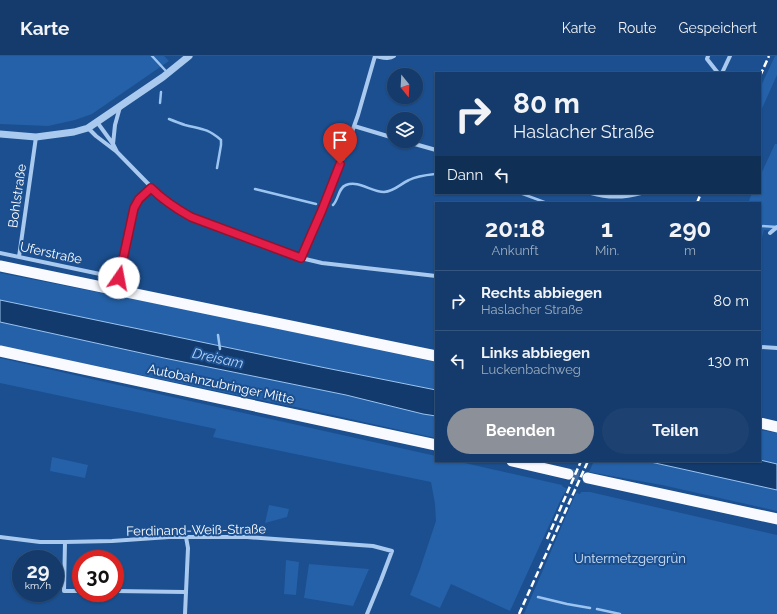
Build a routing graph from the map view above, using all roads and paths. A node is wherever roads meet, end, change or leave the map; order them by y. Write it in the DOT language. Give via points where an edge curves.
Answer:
graph roads {
  1 [pos="189,56"];
  2 [pos="375,56"];
  3 [pos="394,56"];
  4 [pos="708,56"];
  5 [pos="730,56"];
  6 [pos="717,72"];
  7 [pos="722,72"];
  8 [pos="120,106"];
  9 [pos="97,122"];
  10 [pos="354,126"];
  11 [pos="88,128"];
  12 [pos="0,134"];
  13 [pos="387,136"];
  14 [pos="36,137"];
  15 [pos="113,144"];
  16 [pos="423,146"];
  17 [pos="435,150"];
  18 [pos="117,152"];
  19 [pos="151,188"];
  20 [pos="595,194"];
  21 [pos="638,194"];
  22 [pos="777,227"];
  23 [pos="771,232"];
  24 [pos="0,253"];
  25 [pos="19,257"];
  26 [pos="301,258"];
  27 [pos="0,266"];
  28 [pos="435,276"];
  29 [pos="761,347"];
  30 [pos="777,348"];
  31 [pos="0,351"];
  32 [pos="435,356"];
  33 [pos="761,423"];
  34 [pos="777,427"];
  35 [pos="435,445"];
  36 [pos="516,462"];
  37 [pos="568,474"];
  38 [pos="588,478"];
  39 [pos="777,519"];
  40 [pos="0,537"];
  41 [pos="186,537"];
  42 [pos="64,542"];
  43 [pos="72,590"];
  44 [pos="124,591"];
  45 [pos="186,592"];
  46 [pos="185,614"];
  47 [pos="367,614"];
  1 -- 8 [label="street"];
  2 -- 3 [label="street"];
  2 -- 10 [label="street"];
  4 -- 6 [label="street" via="707,59"];
  5 -- 7 [label="street"];
  8 -- 9 [label="street"];
  8 -- 15 [label="street"];
  9 -- 11 [label="street"];
  9 -- 15 [label="street"];
  10 -- 13 [label="street"];
  10 -- 26 [label="street" via="336,177"];
  11 -- 14 [label="street"];
  11 -- 18 [label="street"];
  12 -- 14 [label="street"];
  14 -- 25 [label="street, Bohlstraße"];
  15 -- 18 [label="street"];
  16 -- 17 [label="street"];
  18 -- 19 [label="street"];
  19 -- 25 [label="street, Uferstraße" via="139,199 134,208 119,278"];
  19 -- 26 [label="street" via="191,217"];
  20 -- 21 [label="street" via="611,197"];
  22 -- 23 [label="street"];
  24 -- 25 [label="street, Uferstraße"];
  26 -- 28 [label="street"];
  27 -- 32 [label="highway"];
  29 -- 30 [label="street"];
  31 -- 35 [label="highway, Autobahnzubringer Mitte"];
  33 -- 34 [label="highway"];
  36 -- 37 [label="highway"];
  38 -- 39 [label="highway"];
  40 -- 42 [label="street, Ferdinand-Weiß-Straße"];
  41 -- 42 [label="street, Ferdinand-Weiß-Straße"];
  41 -- 45 [label="street"];
  41 -- 47 [label="street, Ferdinand-Weiß-Straße" via="313,541 373,546 392,551"];
  42 -- 43 [label="street" via="64,590"];
  44 -- 45 [label="street"];
  45 -- 46 [label="street"];
}
